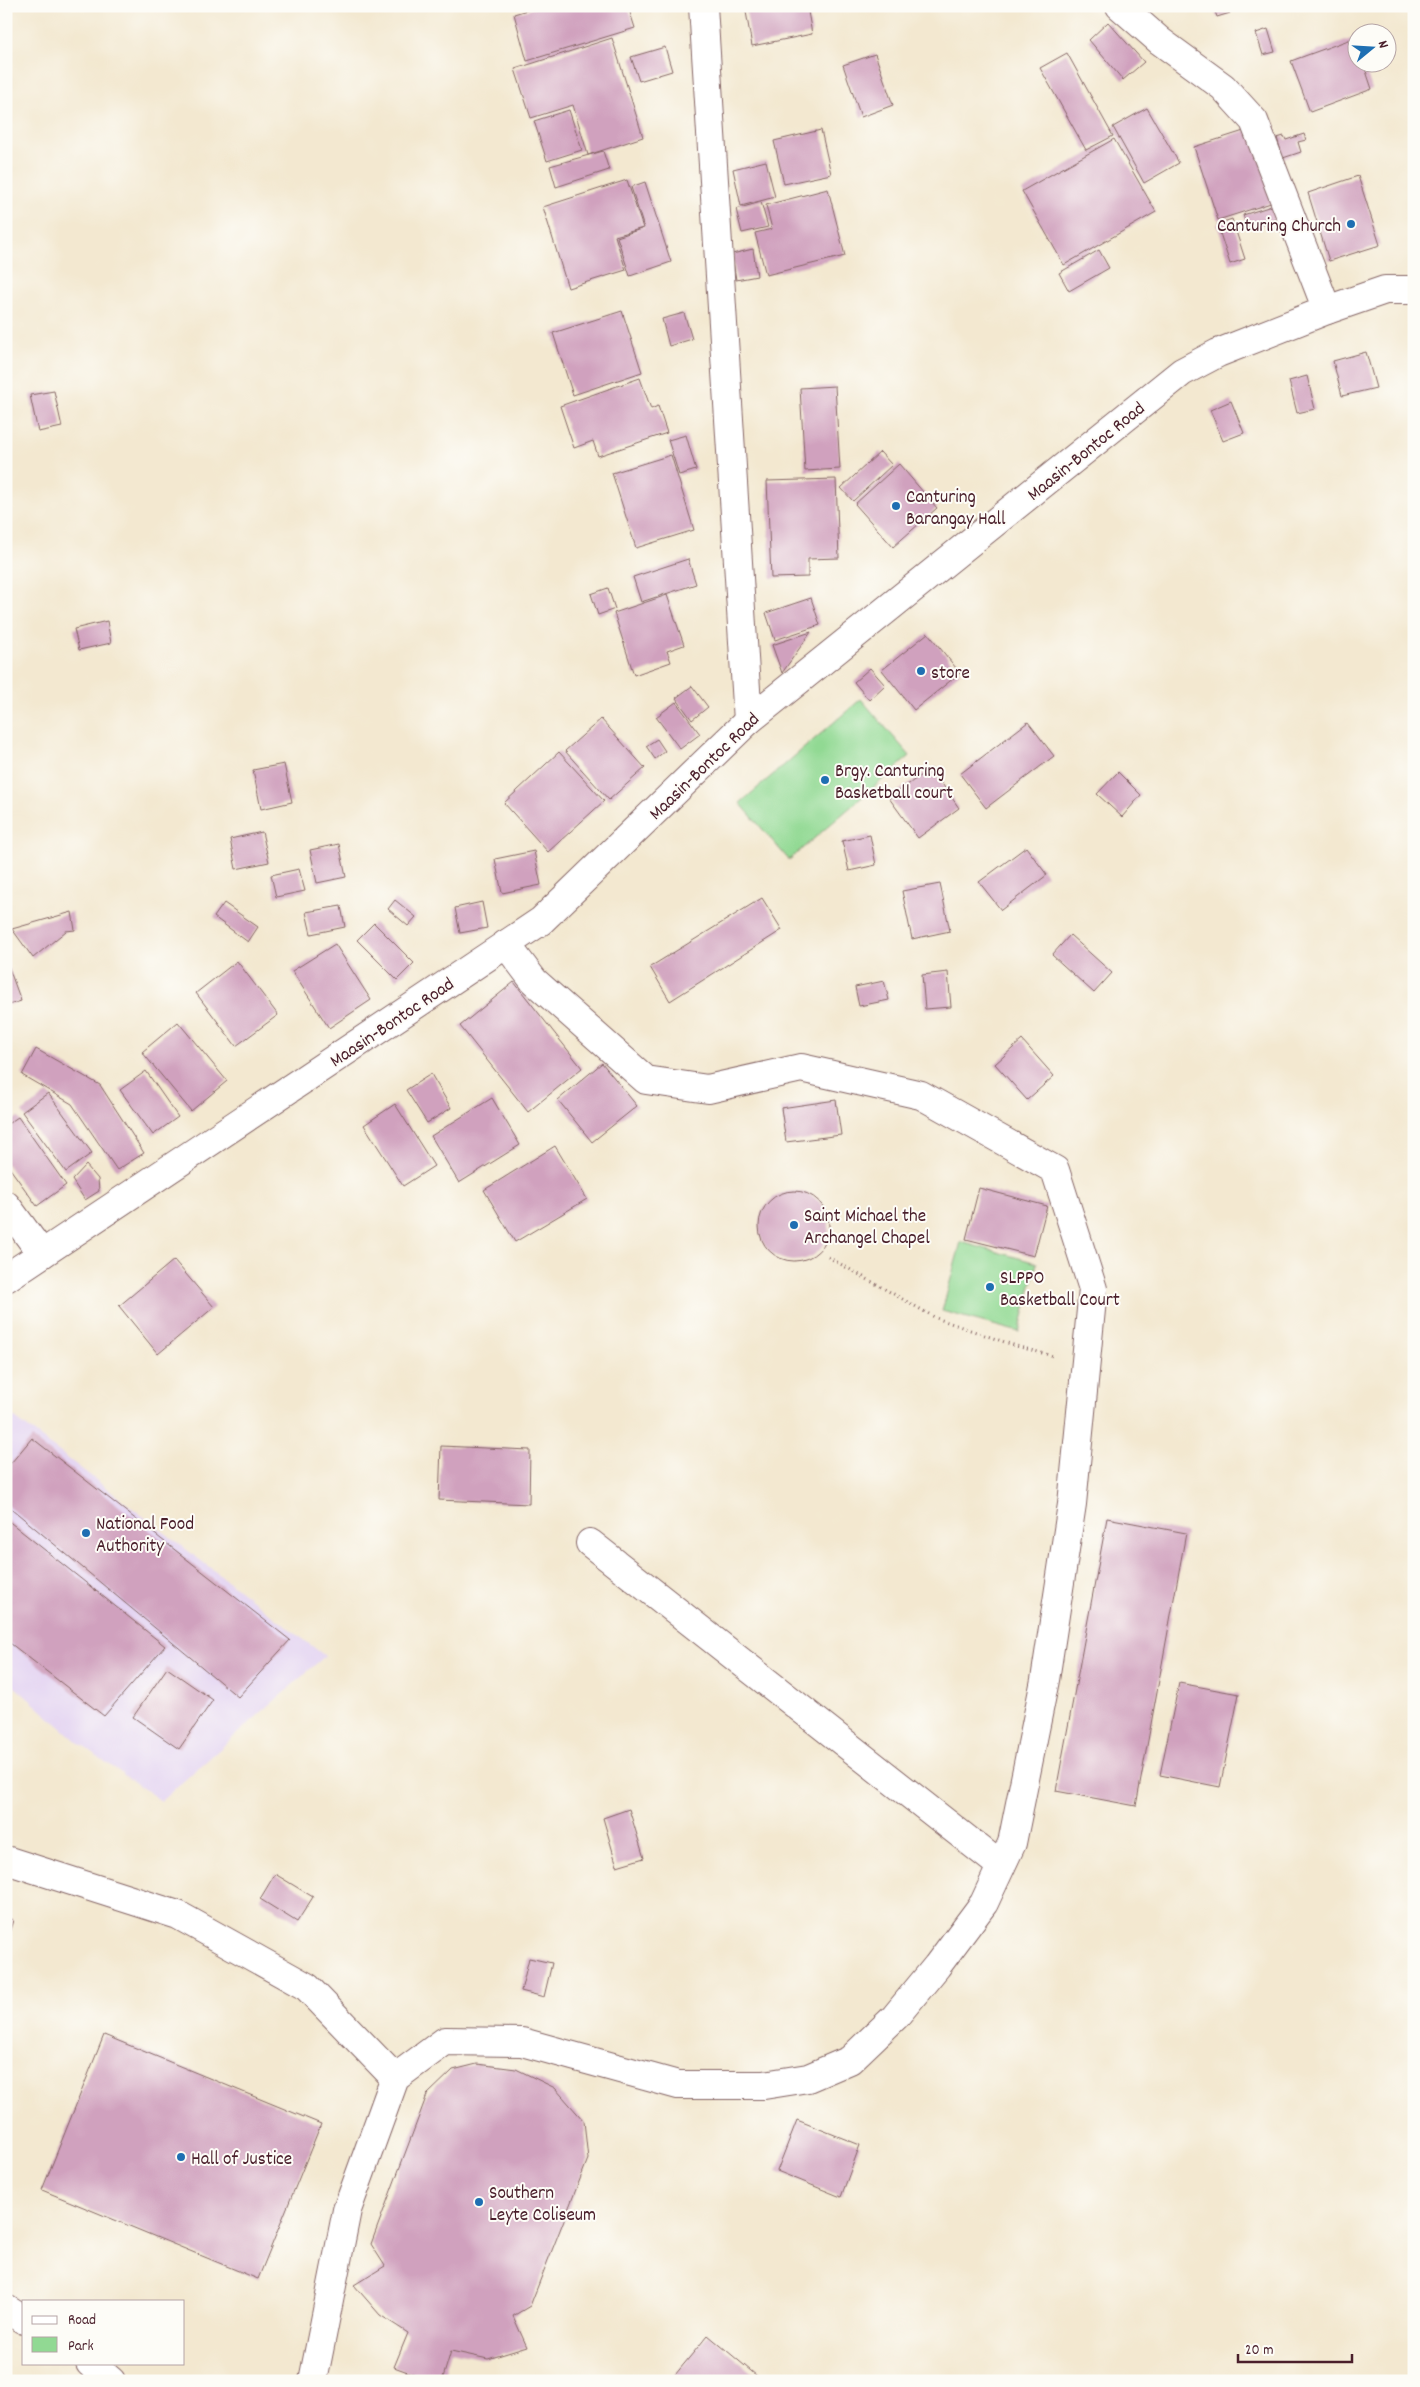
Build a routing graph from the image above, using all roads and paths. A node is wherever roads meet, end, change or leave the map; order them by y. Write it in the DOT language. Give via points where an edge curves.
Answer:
graph roads {
  1 [pos="703,6"];
  2 [pos="1120,6"];
  3 [pos="1414,290"];
  4 [pos="1327,310"];
  5 [pos="748,721"];
  6 [pos="506,944"];
  7 [pos="6,1205"];
  8 [pos="42,1254"];
  9 [pos="828,1257"];
  10 [pos="6,1278"];
  11 [pos="1086,1364"];
  12 [pos="590,1543"];
  13 [pos="6,1860"];
  14 [pos="1001,1866"];
  15 [pos="395,2078"];
  16 [pos="6,2309"];
  17 [pos="22,2319"];
  18 [pos="91,2364"];
  19 [pos="111,2381"];
  20 [pos="313,2381"];
  1 -- 5 [label="street"];
  2 -- 4 [label="street" via="1160,41 1223,87 1254,121"];
  3 -- 4 [label="street, Maasin-Bontoc Road" via="1385,290"];
  4 -- 5 [label="street, Maasin-Bontoc Road" via="1218,353 1182,372"];
  5 -- 6 [label="street, Maasin-Bontoc Road" via="541,921"];
  6 -- 8 [label="street, Maasin-Bontoc Road"];
  6 -- 11 [label="street" via="534,981 646,1080 708,1089 801,1068 921,1095 1055,1170 1093,1289"];
  7 -- 8 [label="street"];
  8 -- 10 [label="street, Maasin-Bontoc Road"];
  9 -- 11 [label="path" via="936,1318 1016,1346"];
  11 -- 14 [label="street" via="1072,1504 1045,1680 1012,1842"];
  12 -- 14 [label="street"];
  13 -- 15 [label="street" via="178,1915 290,1977 307,1987"];
  14 -- 15 [label="street" via="984,1903 895,2017 850,2060 808,2078 764,2085 678,2085 522,2042 445,2041"];
  15 -- 20 [label="street" via="347,2210"];
  16 -- 17 [label="street"];
  18 -- 19 [label="street"];
}
